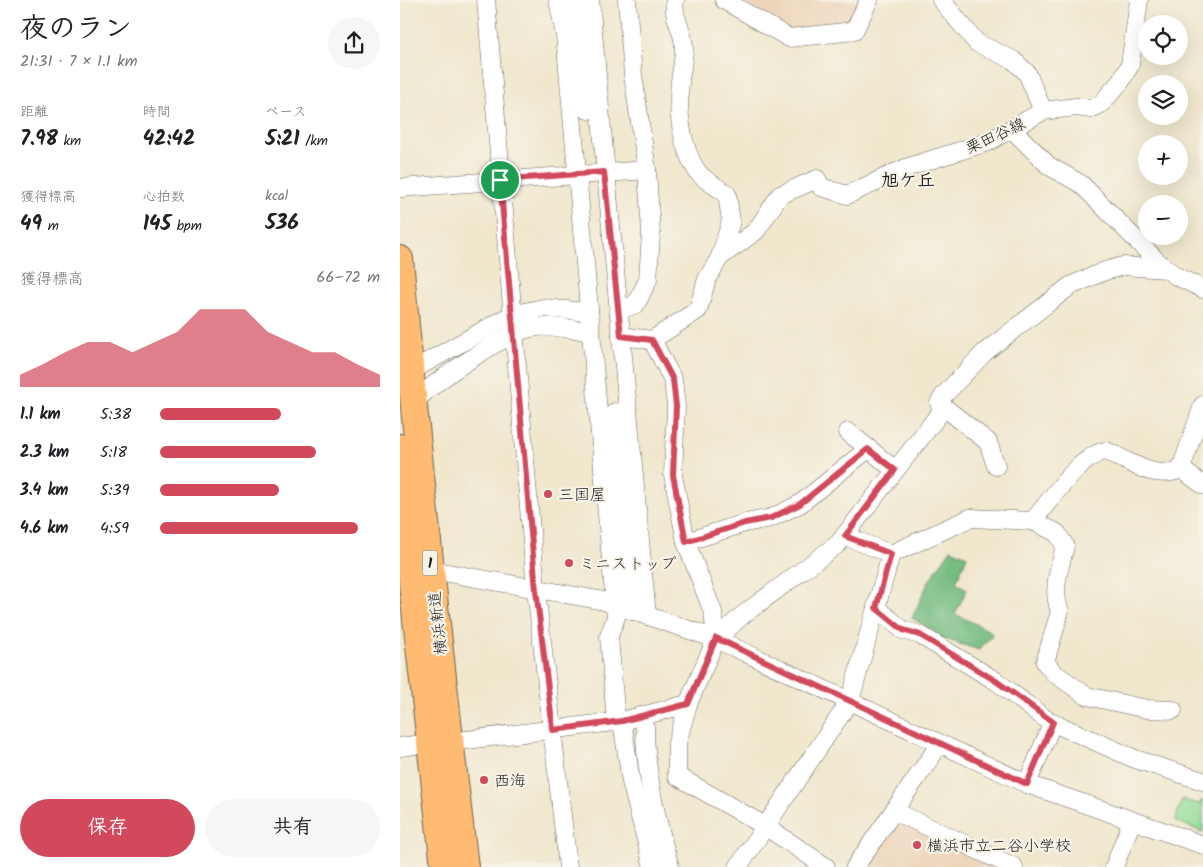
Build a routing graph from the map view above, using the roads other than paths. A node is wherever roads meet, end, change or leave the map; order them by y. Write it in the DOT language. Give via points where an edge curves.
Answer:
graph roads {
  1 [pos="486,0"];
  2 [pos="558,0"];
  3 [pos="575,0"];
  4 [pos="590,0"];
  5 [pos="627,0"];
  6 [pos="675,0"];
  7 [pos="724,0"];
  8 [pos="869,0"];
  9 [pos="941,0"];
  10 [pos="1139,0"];
  11 [pos="1044,111"];
  12 [pos="1012,129"];
  13 [pos="647,170"];
  14 [pos="599,172"];
  15 [pos="577,174"];
  16 [pos="500,180"];
  17 [pos="400,188"];
  18 [pos="720,257"];
  19 [pos="400,259"];
  20 [pos="1166,268"];
  21 [pos="1203,289"];
  22 [pos="618,311"];
  23 [pos="589,312"];
  24 [pos="511,315"];
  25 [pos="590,331"];
  26 [pos="513,334"];
  27 [pos="621,336"];
  28 [pos="652,340"];
  29 [pos="593,362"];
  30 [pos="617,362"];
  31 [pos="410,372"];
  32 [pos="415,400"];
  33 [pos="1203,405"];
  34 [pos="944,408"];
  35 [pos="848,432"];
  36 [pos="400,447"];
  37 [pos="868,449"];
  38 [pos="996,466"];
  39 [pos="1181,469"];
  40 [pos="895,470"];
  41 [pos="1203,485"];
  42 [pos="1033,521"];
  43 [pos="845,536"];
  44 [pos="686,542"];
  45 [pos="891,554"];
  46 [pos="414,567"];
  47 [pos="536,590"];
  48 [pos="615,605"];
  49 [pos="876,608"];
  50 [pos="640,613"];
  51 [pos="716,638"];
  52 [pos="850,701"];
  53 [pos="688,704"];
  54 [pos="1173,710"];
  55 [pos="619,722"];
  56 [pos="1053,722"];
  57 [pos="645,727"];
  58 [pos="553,730"];
  59 [pos="440,742"];
  60 [pos="940,744"];
  61 [pos="400,747"];
  62 [pos="1203,781"];
  63 [pos="1027,784"];
  64 [pos="894,811"];
  65 [pos="1132,821"];
  66 [pos="765,826"];
  67 [pos="1203,845"];
  68 [pos="444,867"];
  69 [pos="465,867"];
  70 [pos="568,867"];
  71 [pos="653,867"];
  72 [pos="670,867"];
  73 [pos="738,867"];
  74 [pos="826,867"];
  75 [pos="856,867"];
  76 [pos="1014,867"];
  77 [pos="1114,867"];
  1 -- 16 [label="street"];
  2 -- 15 [label="street" via="565,36"];
  3 -- 14 [label="street"];
  4 -- 14 [label="street"];
  5 -- 13 [label="street" via="633,75"];
  6 -- 18 [label="street" via="673,11 684,49 679,83 679,118 683,137 697,172 728,194 731,221"];
  7 -- 8 [label="street" via="789,38 854,31"];
  9 -- 11 [label="street" via="977,43 1013,60 1027,73"];
  10 -- 11 [label="street, 栗田谷線" via="1130,64 1121,81 1101,104 1091,109 1076,107"];
  11 -- 12 [label="street, 栗田谷線"];
  12 -- 18 [label="street, 栗田谷線" via="988,142 908,167 847,196 821,187 817,179 780,195 756,231"];
  12 -- 20 [label="street" via="1050,166 1082,184"];
  13 -- 14 [label="street"];
  13 -- 22 [label="street" via="651,234 648,280 636,304"];
  14 -- 15 [label="street"];
  14 -- 22 [label="street"];
  14 -- 30 [label="street"];
  15 -- 16 [label="street"];
  15 -- 23 [label="street"];
  16 -- 17 [label="street"];
  16 -- 24 [label="street"];
  18 -- 28 [label="street, 栗田谷線" via="706,278 698,310"];
  19 -- 31 [label="highway, 横浜新道 / 1"];
  20 -- 21 [label="street"];
  20 -- 34 [label="street" via="1122,266 1070,286 976,360 944,395 939,403"];
  22 -- 27 [label="street"];
  23 -- 24 [label="street" via="543,308"];
  23 -- 25 [label="street"];
  24 -- 26 [label="street"];
  24 -- 31 [label="street"];
  25 -- 26 [label="street" via="536,327"];
  25 -- 29 [label="street"];
  26 -- 32 [label="street" via="432,384"];
  26 -- 47 [label="street"];
  27 -- 28 [label="street"];
  27 -- 30 [label="street"];
  28 -- 44 [label="street" via="673,380 676,406 673,475"];
  29 -- 30 [label="street"];
  29 -- 48 [label="street"];
  30 -- 50 [label="street"];
  31 -- 32 [label="highway, 横浜新道 / 1"];
  32 -- 46 [label="highway, 横浜新道 / 1"];
  33 -- 39 [label="street"];
  34 -- 38 [label="street" via="988,442"];
  34 -- 40 [label="street"];
  35 -- 37 [label="street"];
  36 -- 46 [label="highway, 横浜新道 / 1"];
  37 -- 40 [label="street"];
  37 -- 44 [label="street" via="800,504 771,518"];
  39 -- 41 [label="street"];
  39 -- 42 [label="street" via="1168,475 1154,474 1106,451 1097,452 1084,462"];
  40 -- 43 [label="street"];
  42 -- 45 [label="street" via="970,518"];
  42 -- 54 [label="street" via="1057,533 1065,546 1056,586 1060,611 1045,662 1054,673 1087,696 1148,709"];
  43 -- 45 [label="street"];
  43 -- 51 [label="street"];
  44 -- 51 [label="street" via="713,612"];
  45 -- 49 [label="street"];
  46 -- 47 [label="street"];
  46 -- 59 [label="highway, 横浜新道 / 1"];
  47 -- 48 [label="street"];
  47 -- 58 [label="street"];
  48 -- 50 [label="street"];
  48 -- 55 [label="street" via="616,617 609,636"];
  49 -- 52 [label="street"];
  49 -- 56 [label="street" via="903,630 920,635 996,681"];
  50 -- 51 [label="street"];
  51 -- 52 [label="street"];
  51 -- 53 [label="street"];
  52 -- 60 [label="street"];
  52 -- 66 [label="street"];
  53 -- 55 [label="street"];
  53 -- 66 [label="street" via="677,743 677,776"];
  55 -- 58 [label="street"];
  55 -- 71 [label="street"];
  56 -- 62 [label="street" via="1135,759"];
  56 -- 63 [label="street"];
  57 -- 72 [label="street" via="645,750"];
  58 -- 59 [label="street"];
  58 -- 70 [label="street"];
  59 -- 61 [label="street"];
  59 -- 68 [label="highway, 横浜新道 / 1"];
  59 -- 69 [label="highway, 横浜新道 / 1"];
  60 -- 63 [label="street"];
  60 -- 64 [label="street"];
  63 -- 65 [label="street"];
  64 -- 75 [label="street"];
  64 -- 76 [label="street"];
  65 -- 67 [label="street"];
  65 -- 77 [label="street"];
  66 -- 73 [label="street"];
  66 -- 74 [label="street"];
}
